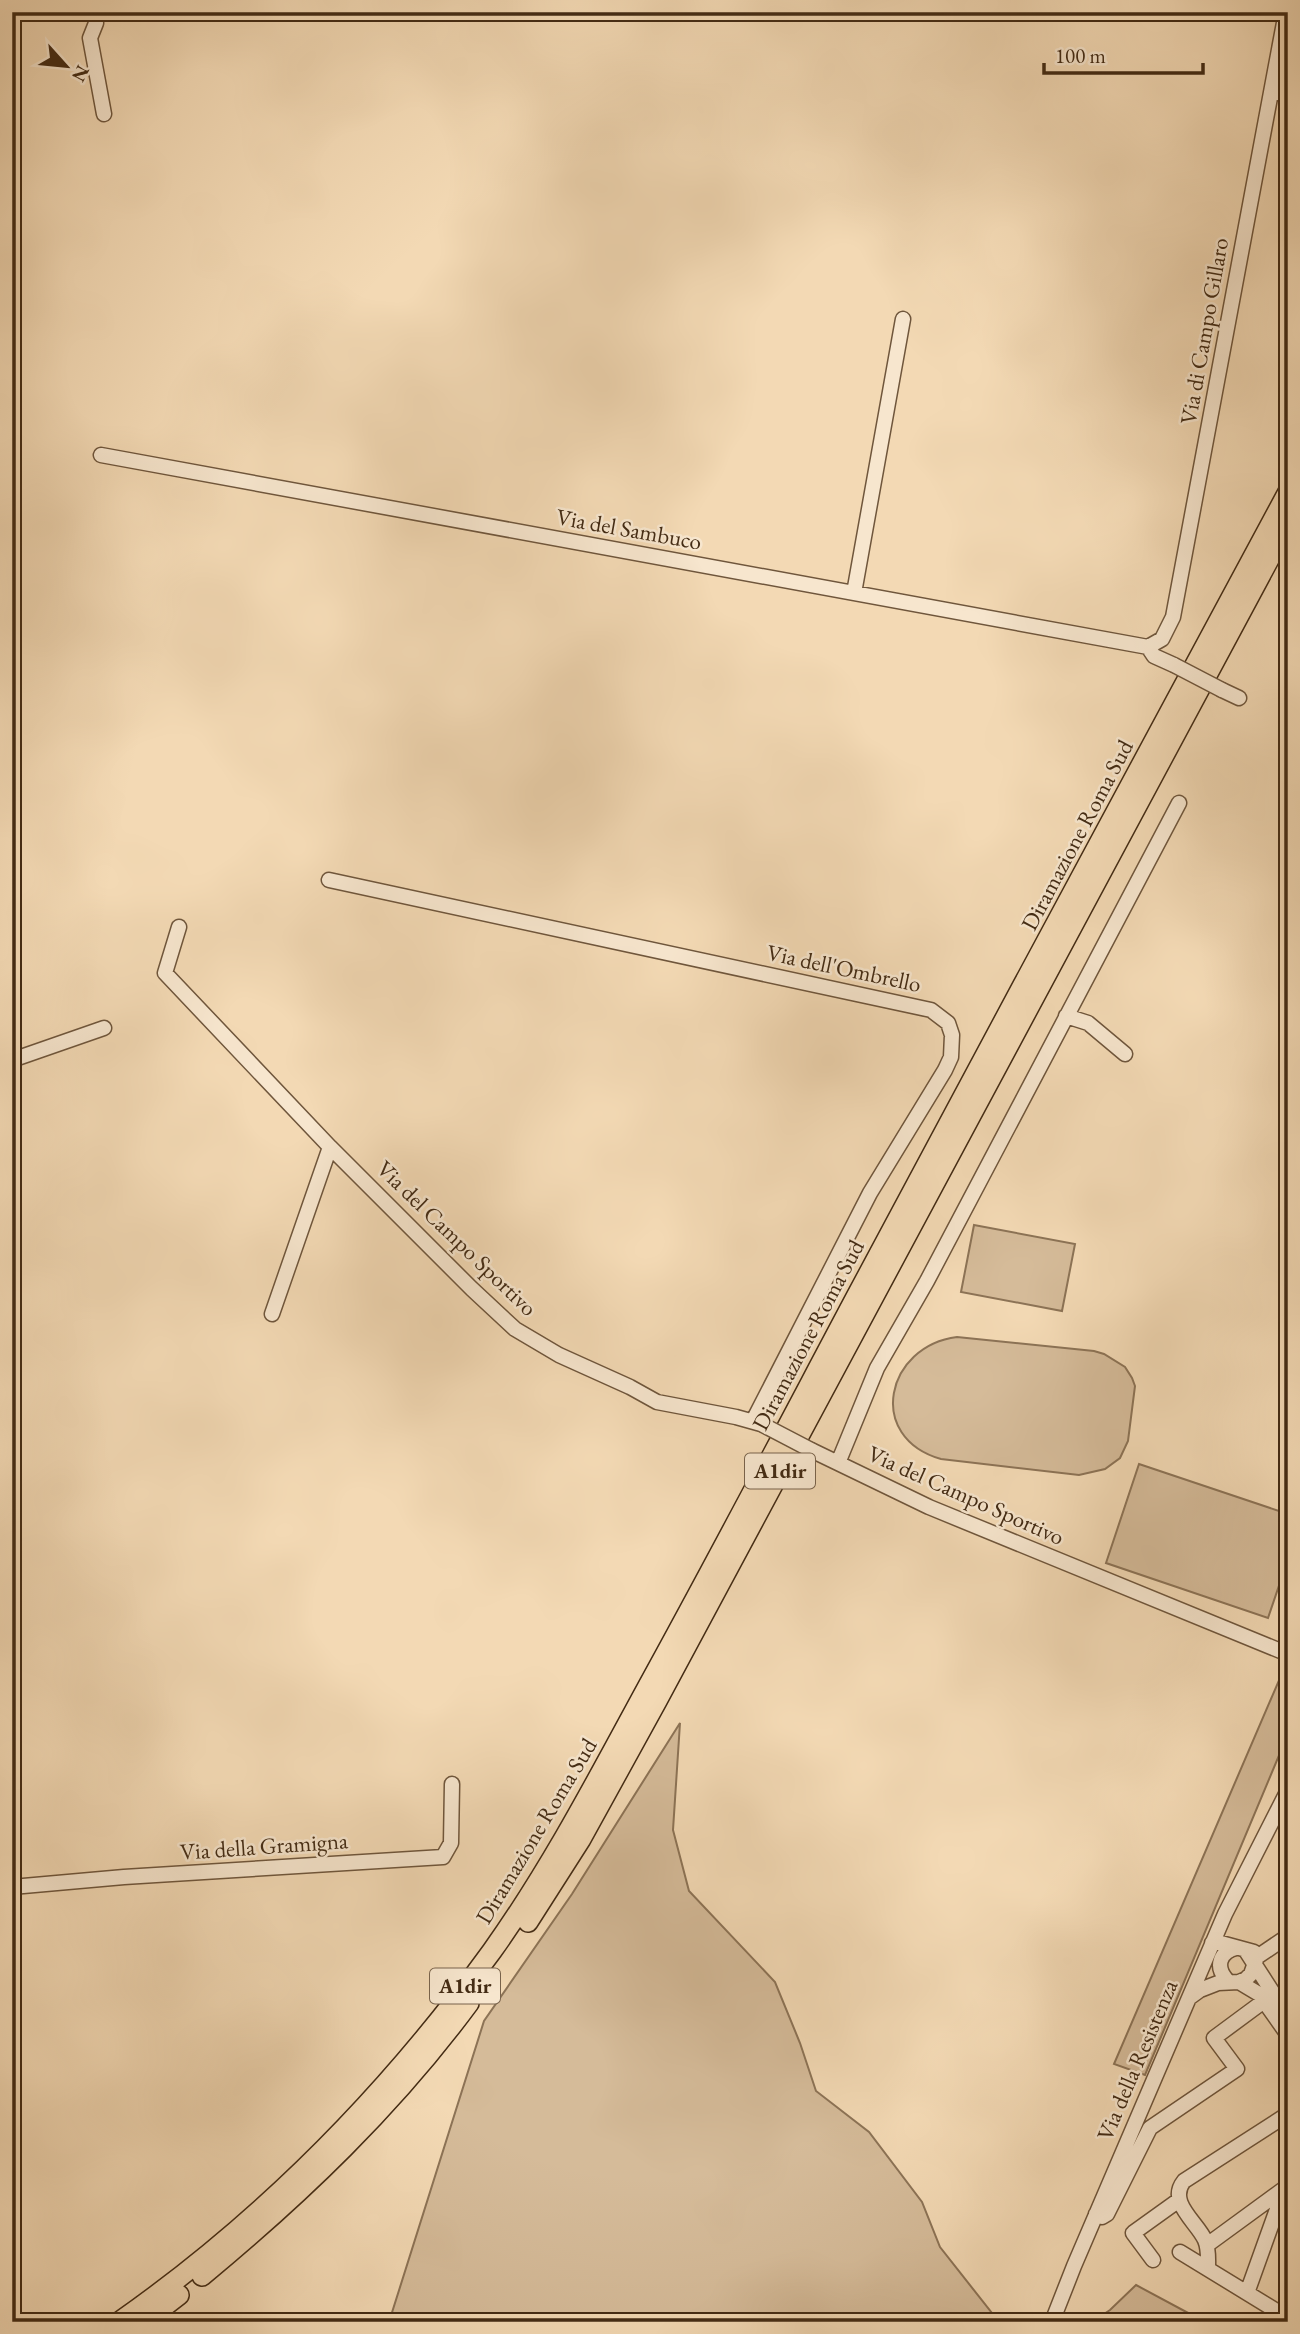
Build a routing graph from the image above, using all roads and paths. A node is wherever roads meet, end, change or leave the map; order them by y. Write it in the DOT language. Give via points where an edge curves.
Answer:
graph roads {
  1 [pos="94,12"];
  2 [pos="1286,12"];
  3 [pos="1271,92"];
  4 [pos="1288,94"];
  5 [pos="104,114"];
  6 [pos="903,319"];
  7 [pos="100,455"];
  8 [pos="1288,492"];
  9 [pos="1288,524"];
  10 [pos="854,593"];
  11 [pos="1148,648"];
  12 [pos="1239,698"];
  13 [pos="1179,803"];
  14 [pos="329,880"];
  15 [pos="179,928"];
  16 [pos="1066,1016"];
  17 [pos="104,1028"];
  18 [pos="1125,1054"];
  19 [pos="12,1060"];
  20 [pos="330,1147"];
  21 [pos="272,1314"];
  22 [pos="758,1423"];
  23 [pos="838,1463"];
  24 [pos="1288,1654"];
  25 [pos="452,1784"];
  26 [pos="1288,1790"];
  27 [pos="1288,1804"];
  28 [pos="1274,1820"];
  29 [pos="12,1887"];
  30 [pos="1225,1914"];
  31 [pos="1288,1936"];
  32 [pos="1212,1944"];
  33 [pos="1269,1949"];
  34 [pos="1241,1950"];
  35 [pos="1204,1961"];
  36 [pos="1254,1964"];
  37 [pos="1232,1981"];
  38 [pos="1188,1999"];
  39 [pos="1264,2001"];
  40 [pos="1288,2016"];
  41 [pos="1288,2035"];
  42 [pos="1288,2114"];
  43 [pos="1287,2186"];
  44 [pos="1179,2200"];
  45 [pos="1096,2214"];
  46 [pos="1207,2245"];
  47 [pos="1180,2252"];
  48 [pos="1153,2260"];
  49 [pos="1208,2269"];
  50 [pos="1247,2293"];
  51 [pos="1288,2318"];
  52 [pos="119,2322"];
  53 [pos="144,2322"];
  54 [pos="1052,2322"];
  1 -- 5 [label="street" via="96,23 90,38"];
  2 -- 3 [label="street, Via di Campo Gillaro"];
  3 -- 4 [label="street"];
  3 -- 11 [label="street, Via di Campo Gillaro" via="1172,617 1162,639"];
  6 -- 10 [label="street"];
  7 -- 10 [label="street, Via del Sambuco"];
  8 -- 52 [label="highway, Diramazione Roma Sud / A1dir" via="711,1570 574,1823 523,1905 448,2009 332,2140 213,2250"];
  9 -- 53 [label="highway, Diramazione Roma Sud / A1dir" via="565,1866 465,2009 347,2146 284,2206"];
  10 -- 11 [label="street, Via del Sambuco"];
  11 -- 12 [label="street, bridge" via="1154,656"];
  13 -- 16 [label="street"];
  14 -- 22 [label="street, Via dell'Ombrello" via="930,1010 948,1023 953,1045 945,1070 870,1194"];
  15 -- 20 [label="street, Via del Campo Sportivo" via="165,973"];
  16 -- 18 [label="street" via="1088,1023"];
  16 -- 23 [label="street" via="877,1368"];
  17 -- 19 [label="street"];
  20 -- 21 [label="street"];
  20 -- 22 [label="street, Via del Campo Sportivo" via="472,1289 529,1339 657,1402"];
  22 -- 23 [label="street, Via del Campo Sportivo, bridge"];
  23 -- 24 [label="street, Via del Campo Sportivo" via="929,1507"];
  25 -- 29 [label="street, Via della Gramigna" via="451,1843 443,1857"];
  26 -- 28 [label="street, Via della Resistenza"];
  27 -- 28 [label="street, Via della Resistenza"];
  28 -- 30 [label="street, Via della Resistenza"];
  30 -- 32 [label="street, Via della Resistenza"];
  30 -- 34 [label="street" via="1227,1930"];
  31 -- 33 [label="street"];
  32 -- 34 [label="street"];
  32 -- 35 [label="street, Via della Resistenza"];
  33 -- 34 [label="street"];
  33 -- 36 [label="street"];
  34 -- 36 [label="street"];
  34 -- 37 [label="street" via="1228,1951 1221,1959 1220,1969"];
  35 -- 37 [label="street" via="1218,1976"];
  35 -- 38 [label="street, Via della Resistenza"];
  36 -- 37 [label="street" via="1251,1974"];
  36 -- 40 [label="street"];
  37 -- 38 [label="street" via="1210,1986"];
  37 -- 39 [label="street"];
  38 -- 45 [label="street, Via della Resistenza"];
  39 -- 41 [label="street"];
  39 -- 45 [label="street" via="1214,2038 1237,2069 1150,2127 1107,2214"];
  42 -- 44 [label="street" via="1184,2182"];
  43 -- 46 [label="street"];
  43 -- 50 [label="street"];
  44 -- 46 [label="street"];
  44 -- 48 [label="street" via="1129,2228"];
  45 -- 54 [label="street, Via della Resistenza"];
  46 -- 49 [label="street"];
  47 -- 49 [label="street"];
  49 -- 50 [label="street"];
  50 -- 51 [label="street"];
}
